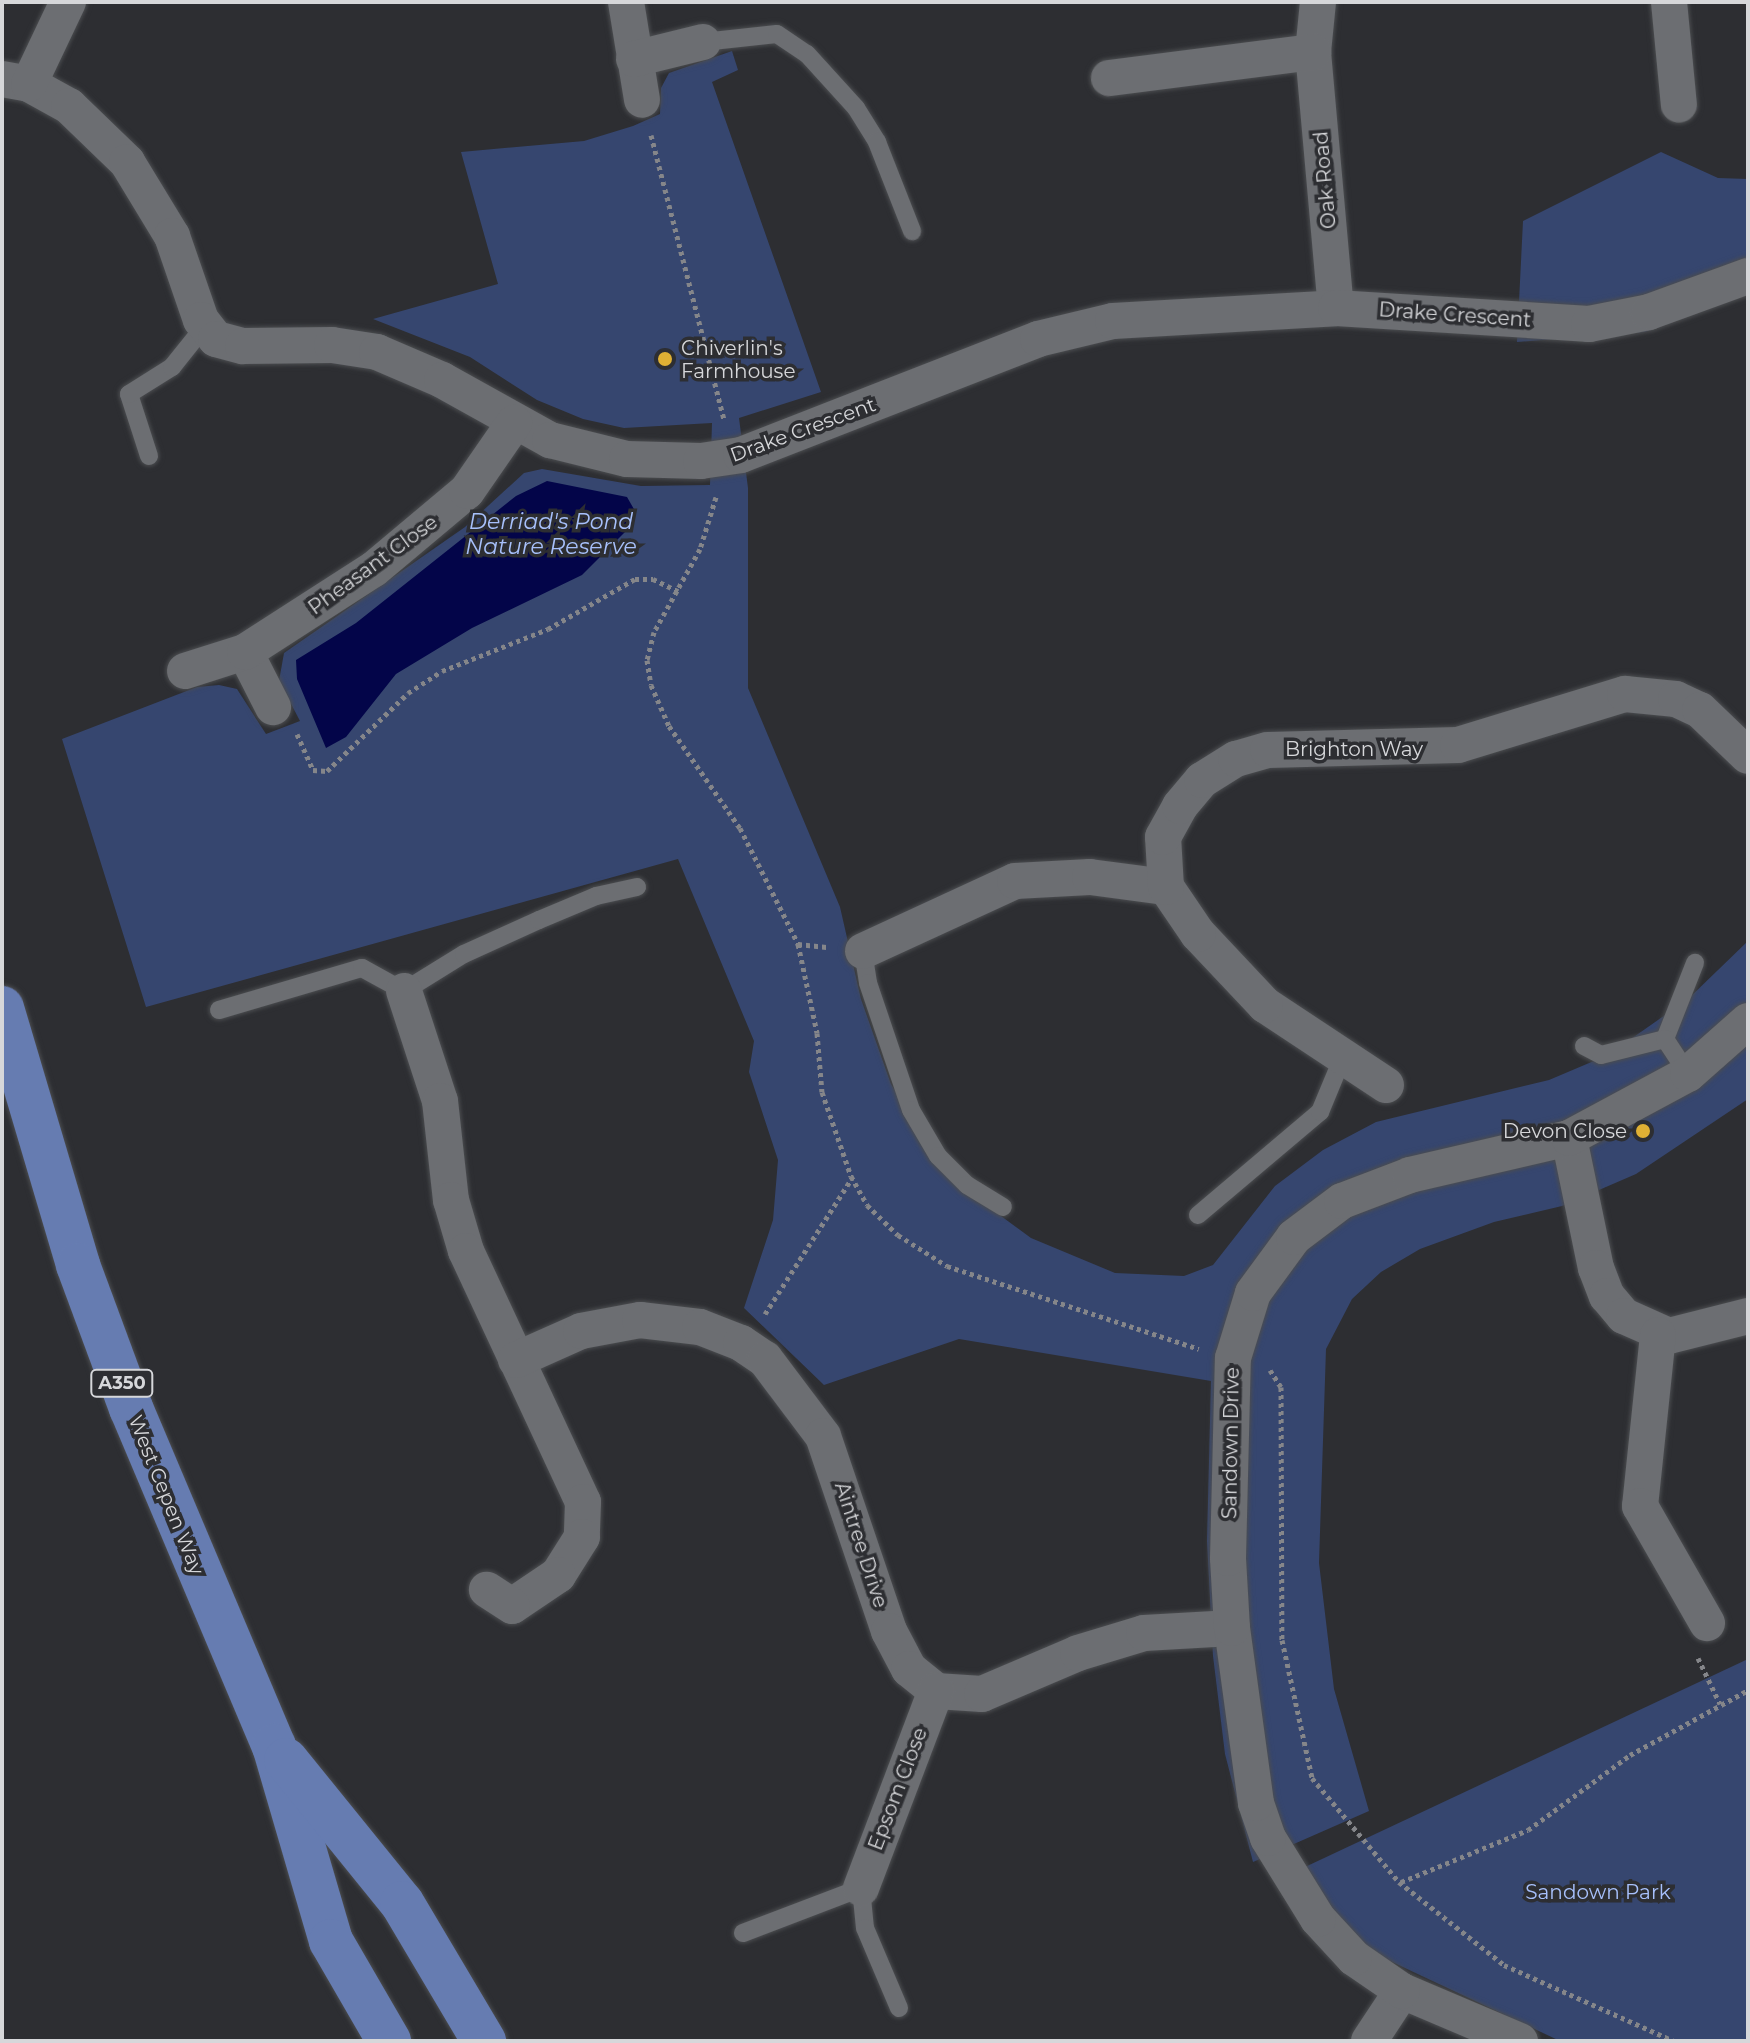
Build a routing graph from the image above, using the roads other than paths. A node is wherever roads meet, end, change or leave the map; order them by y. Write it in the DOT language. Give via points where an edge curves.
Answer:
graph roads {
  1 [pos="68,2"];
  2 [pos="626,2"];
  3 [pos="1318,2"];
  4 [pos="1669,2"];
  5 [pos="703,42"];
  6 [pos="1313,52"];
  7 [pos="634,59"];
  8 [pos="1109,78"];
  9 [pos="15,82"];
  10 [pos="642,100"];
  11 [pos="1679,105"];
  12 [pos="912,231"];
  13 [pos="1748,276"];
  14 [pos="1336,308"];
  15 [pos="204,327"];
  16 [pos="514,423"];
  17 [pos="149,456"];
  18 [pos="245,652"];
  19 [pos="185,671"];
  20 [pos="273,707"];
  21 [pos="1748,756"];
  22 [pos="637,887"];
  23 [pos="1166,887"];
  24 [pos="863,951"];
  25 [pos="1695,963"];
  26 [pos="404,991"];
  27 [pos="2,1008"];
  28 [pos="219,1010"];
  29 [pos="1748,1021"];
  30 [pos="1665,1039"];
  31 [pos="1584,1046"];
  32 [pos="1342,1059"];
  33 [pos="1688,1074"];
  34 [pos="1386,1085"];
  35 [pos="1569,1138"];
  36 [pos="1003,1207"];
  37 [pos="1198,1215"];
  38 [pos="1748,1316"];
  39 [pos="1658,1335"];
  40 [pos="516,1360"];
  41 [pos="503,1609"];
  42 [pos="1707,1623"];
  43 [pos="1232,1628"];
  44 [pos="936,1691"];
  45 [pos="274,1746"];
  46 [pos="861,1888"];
  47 [pos="743,1933"];
  48 [pos="1402,1991"];
  49 [pos="899,2008"];
  50 [pos="389,2041"];
  51 [pos="484,2041"];
  52 [pos="1369,2041"];
  53 [pos="1520,2041"];
  1 -- 9 [label="street"];
  2 -- 7 [label="street"];
  3 -- 6 [label="street, Oak Road"];
  4 -- 11 [label="street"];
  5 -- 7 [label="street"];
  5 -- 12 [label="lane" via="777,34 807,54 856,108 877,142"];
  6 -- 8 [label="street"];
  6 -- 14 [label="street, Oak Road"];
  7 -- 10 [label="street"];
  9 -- 15 [label="street" via="96,126 142,181 172,236"];
  13 -- 14 [label="street, Drake Crescent" via="1649,312 1589,324"];
  14 -- 16 [label="street, Drake Crescent" via="1154,317 1078,328 767,446 719,459 657,462 603,456"];
  15 -- 16 [label="street, Drake Crescent" via="216,339 235,345 332,345 377,352 442,380"];
  15 -- 17 [label="lane" via="172,367 129,394"];
  16 -- 18 [label="street, Pheasant Close" via="476,480 446,511 349,587"];
  18 -- 19 [label="street, Pheasant Close"];
  18 -- 20 [label="street"];
  21 -- 23 [label="street, Brighton Way" via="1700,710 1676,699 1625,694 1458,745 1378,751 1289,747 1252,753 1202,780 1180,806 1163,837"];
  22 -- 26 [label="lane" via="596,896 539,920 464,954"];
  23 -- 24 [label="street" via="1090,877 1015,881"];
  23 -- 32 [label="street" via="1198,934 1256,997"];
  24 -- 36 [label="lane" via="868,983 911,1110 938,1156 967,1185"];
  25 -- 30 [label="lane"];
  26 -- 28 [label="lane" via="362,968"];
  26 -- 40 [label="street" via="440,1101 457,1224"];
  27 -- 45 [label="highway, West Cepen Way / A350" via="78,1265 196,1569"];
  29 -- 33 [label="street, Sandown Drive"];
  30 -- 31 [label="lane" via="1601,1055"];
  30 -- 33 [label="lane"];
  32 -- 34 [label="street"];
  32 -- 37 [label="lane" via="1313,1120"];
  33 -- 35 [label="street, Sandown Drive"];
  35 -- 39 [label="street" via="1601,1282 1624,1316"];
  35 -- 43 [label="street, Sandown Drive" via="1410,1175 1342,1201 1294,1237 1253,1293 1233,1358 1228,1558"];
  38 -- 39 [label="street" via="1683,1335"];
  39 -- 42 [label="street" via="1640,1506"];
  40 -- 41 [label="street" via="580,1488 584,1520 576,1551 558,1575"];
  40 -- 44 [label="street, Aintree Drive" via="581,1331 640,1320 700,1327 745,1345 785,1381 823,1436 889,1631 909,1669"];
  43 -- 44 [label="street" via="1144,1633 1078,1653 982,1694"];
  43 -- 48 [label="street, Sandown Drive" via="1256,1803 1268,1838 1318,1919 1354,1958"];
  44 -- 46 [label="street, Epsom Close"];
  45 -- 50 [label="highway, West Cepen Way / A350" via="331,1941"];
  45 -- 51 [label="highway, West Cepen Way / A350" via="402,1903"];
  46 -- 47 [label="lane"];
  46 -- 49 [label="lane" via="865,1928"];
  48 -- 52 [label="street"];
  48 -- 53 [label="street, Sandown Drive"];
}
